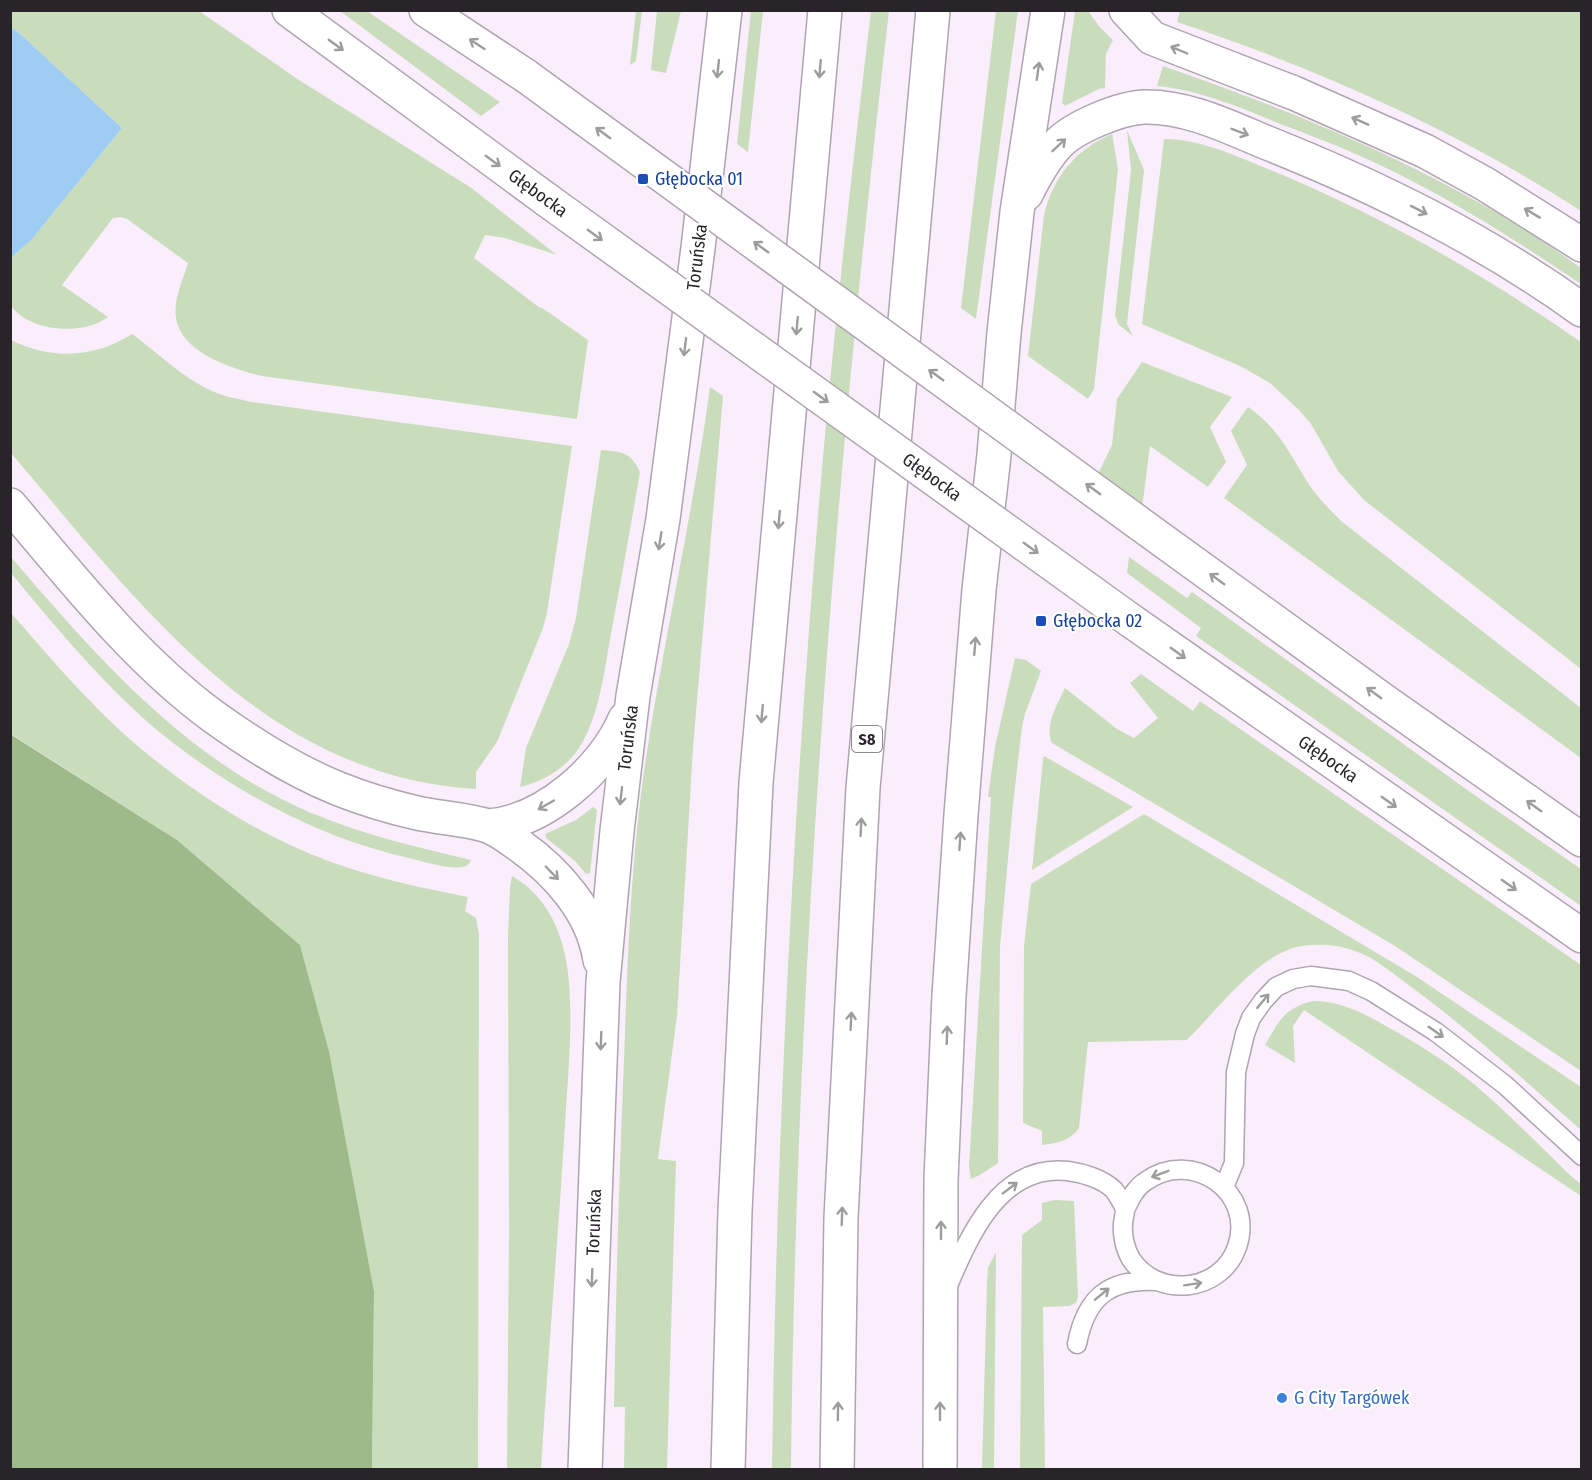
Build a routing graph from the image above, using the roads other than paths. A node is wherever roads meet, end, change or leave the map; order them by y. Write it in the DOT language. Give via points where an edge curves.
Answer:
graph roads {
  1 [pos="289,10"];
  2 [pos="426,10"];
  3 [pos="725,10"];
  4 [pos="825,10"];
  5 [pos="933,10"];
  6 [pos="1048,10"];
  7 [pos="1126,10"];
  8 [pos="1017,212"];
  9 [pos="1581,245"];
  10 [pos="1581,310"];
  11 [pos="10,505"];
  12 [pos="633,696"];
  13 [pos="488,826"];
  14 [pos="1581,840"];
  15 [pos="1581,936"];
  16 [pos="603,982"];
  17 [pos="1581,1156"];
  18 [pos="1224,1187"];
  19 [pos="1125,1210"];
  20 [pos="1156,1281"];
  21 [pos="940,1310"];
  22 [pos="1077,1344"];
  23 [pos="585,1470"];
  24 [pos="728,1470"];
  25 [pos="837,1470"];
  26 [pos="940,1470"];
  1 -- 15 [label="main road, Głębocka, one-way, bridge" via="1130,620"];
  14 -- 2 [label="main road, one-way, bridge" via="526,76"];
  3 -- 12 [label="main road, Toruńska, one-way" via="663,519"];
  4 -- 24 [label="main road, one-way" via="756,783 735,1211"];
  25 -- 5 [label="main road, S8, one-way" via="841,1218 863,788"];
  8 -- 6 [label="main road, one-way"];
  9 -- 7 [label="main road, one-way" via="1485,184 1425,152 1315,102 1152,38"];
  8 -- 10 [label="main road, one-way" via="1037,172 1059,143 1118,112 1142,107 1167,108 1240,132 1374,187 1492,250"];
  21 -- 8 [label="main road, one-way" via="949,996 960,826"];
  11 -- 13 [label="main road" via="154,665 240,735 340,789 415,812"];
  12 -- 13 [label="main road, one-way" via="619,734 590,771 542,807 512,821"];
  12 -- 16 [label="main road, Toruńska, one-way"];
  13 -- 16 [label="main road, one-way" via="538,859 568,890 596,937"];
  16 -- 23 [label="main road, Toruńska, one-way"];
  18 -- 17 [label="lane, one-way" via="1234,1162 1235,1091 1240,1054 1251,1018 1276,987 1311,976 1349,981 1436,1032 1505,1085"];
  18 -- 19 [label="lane, one-way" via="1194,1170 1176,1169 1144,1182"];
  20 -- 18 [label="lane, one-way" via="1172,1286 1204,1282 1229,1262 1237,1248 1239,1215"];
  19 -- 20 [label="lane" via="1124,1244 1131,1259"];
  21 -- 19 [label="lane, one-way" via="976,1229 1005,1190 1027,1176 1059,1170 1088,1176 1114,1191"];
  22 -- 20 [label="lane, one-way" via="1080,1326 1096,1299 1109,1288 1137,1280"];
  26 -- 21 [label="main road, one-way"];
}
